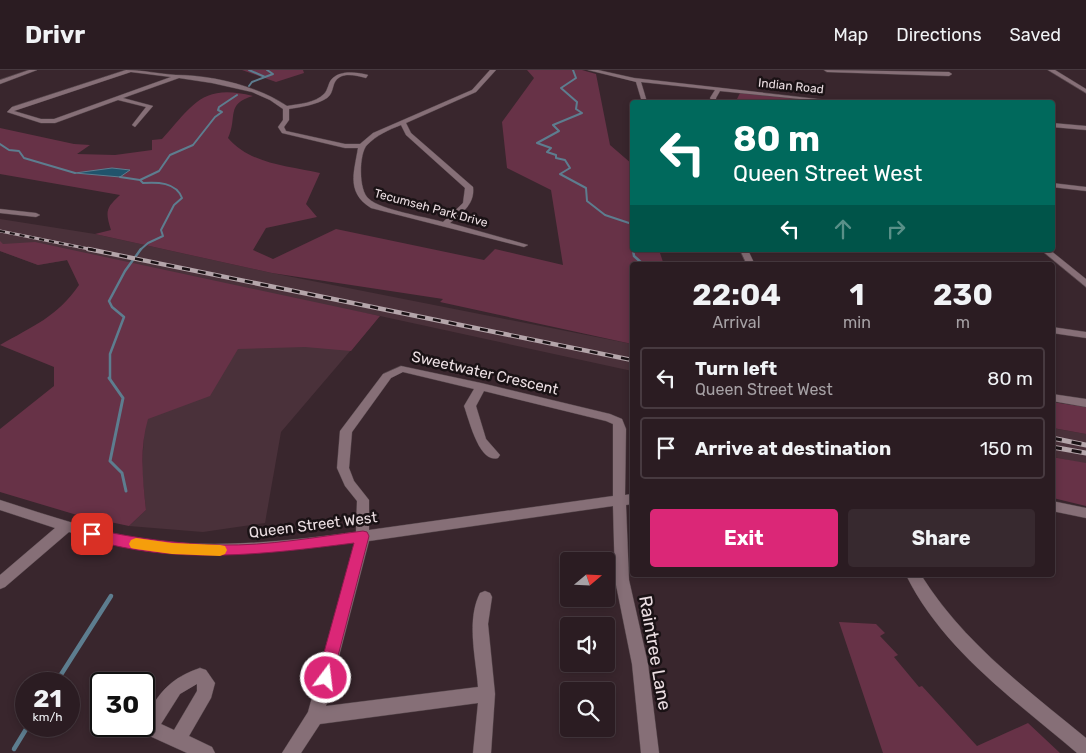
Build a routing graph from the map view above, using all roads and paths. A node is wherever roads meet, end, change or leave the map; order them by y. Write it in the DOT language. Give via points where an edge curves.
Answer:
graph roads {
  1 [pos="34,70"];
  2 [pos="130,70"];
  3 [pos="493,70"];
  4 [pos="591,70"];
  5 [pos="624,70"];
  6 [pos="827,70"];
  7 [pos="1051,70"];
  8 [pos="949,74"];
  9 [pos="180,76"];
  10 [pos="366,76"];
  11 [pos="616,77"];
  12 [pos="638,81"];
  13 [pos="0,82"];
  14 [pos="718,90"];
  15 [pos="1086,91"];
  16 [pos="117,99"];
  17 [pos="643,100"];
  18 [pos="714,100"];
  19 [pos="820,100"];
  20 [pos="286,108"];
  21 [pos="402,122"];
  22 [pos="135,125"];
  23 [pos="1055,125"];
  24 [pos="1086,128"];
  25 [pos="362,146"];
  26 [pos="1055,185"];
  27 [pos="1086,189"];
  28 [pos="0,211"];
  29 [pos="36,215"];
  30 [pos="446,223"];
  31 [pos="524,245"];
  32 [pos="1047,252"];
  33 [pos="1086,284"];
  34 [pos="1055,330"];
  35 [pos="1086,335"];
  36 [pos="481,386"];
  37 [pos="1055,398"];
  38 [pos="1086,403"];
  39 [pos="494,455"];
  40 [pos="626,500"];
  41 [pos="0,505"];
  42 [pos="1055,507"];
  43 [pos="1086,513"];
  44 [pos="66,527"];
  45 [pos="363,536"];
  46 [pos="914,577"];
  47 [pos="0,583"];
  48 [pos="485,597"];
  49 [pos="487,694"];
  50 [pos="315,716"];
  51 [pos="178,740"];
  52 [pos="1086,749"];
  53 [pos="206,753"];
  54 [pos="291,753"];
  55 [pos="482,753"];
  56 [pos="650,753"];
  1 -- 13 [label="street"];
  2 -- 9 [label="street"];
  2 -- 16 [label="street" via="9,111 41,121 55,121"];
  3 -- 21 [label="street" via="474,91"];
  4 -- 11 [label="street, Indian Road"];
  5 -- 11 [label="street"];
  6 -- 8 [label="street"];
  7 -- 15 [label="street"];
  9 -- 16 [label="street"];
  9 -- 20 [label="street" via="266,95 280,101"];
  10 -- 20 [label="street" via="342,75 334,80 329,93 323,98"];
  11 -- 12 [label="street, Indian Road"];
  12 -- 14 [label="street, Indian Road"];
  12 -- 17 [label="street"];
  14 -- 18 [label="street"];
  14 -- 19 [label="street, Indian Road"];
  16 -- 22 [label="street" via="150,106"];
  20 -- 25 [label="street" via="284,132 345,146"];
  21 -- 25 [label="street" via="375,134"];
  21 -- 30 [label="street" via="408,134 469,187 470,198 466,205"];
  23 -- 24 [label="street"];
  25 -- 30 [label="street, Tecumseh Park Drive" via="359,196 374,206"];
  26 -- 27 [label="street"];
  28 -- 29 [label="street"];
  30 -- 31 [label="street, Tecumseh Park Drive"];
  32 -- 33 [label="street"];
  34 -- 35 [label="street"];
  36 -- 39 [label="street" via="470,406 481,440"];
  36 -- 40 [label="street, Sweetwater Crescent" via="618,422"];
  36 -- 45 [label="street, Sweetwater Crescent" via="410,370 387,376 346,431 343,468 349,483 363,500"];
  37 -- 38 [label="street"];
  40 -- 45 [label="street, Queen Street West"];
  40 -- 56 [label="street, Raintree Lane" via="622,580 640,664"];
  41 -- 44 [label="street, Queen Street West"];
  42 -- 43 [label="street"];
  44 -- 45 [label="street, Queen Street West" via="145,545 204,550 269,548"];
  44 -- 47 [label="street"];
  45 -- 50 [label="street, Sweetwater Crescent"];
  46 -- 52 [label="street" via="951,631 977,658"];
  48 -- 49 [label="street" via="480,624"];
  49 -- 50 [label="street"];
  49 -- 55 [label="street"];
  50 -- 54 [label="street, Sweetwater Crescent"];
  51 -- 53 [label="street"];
}
